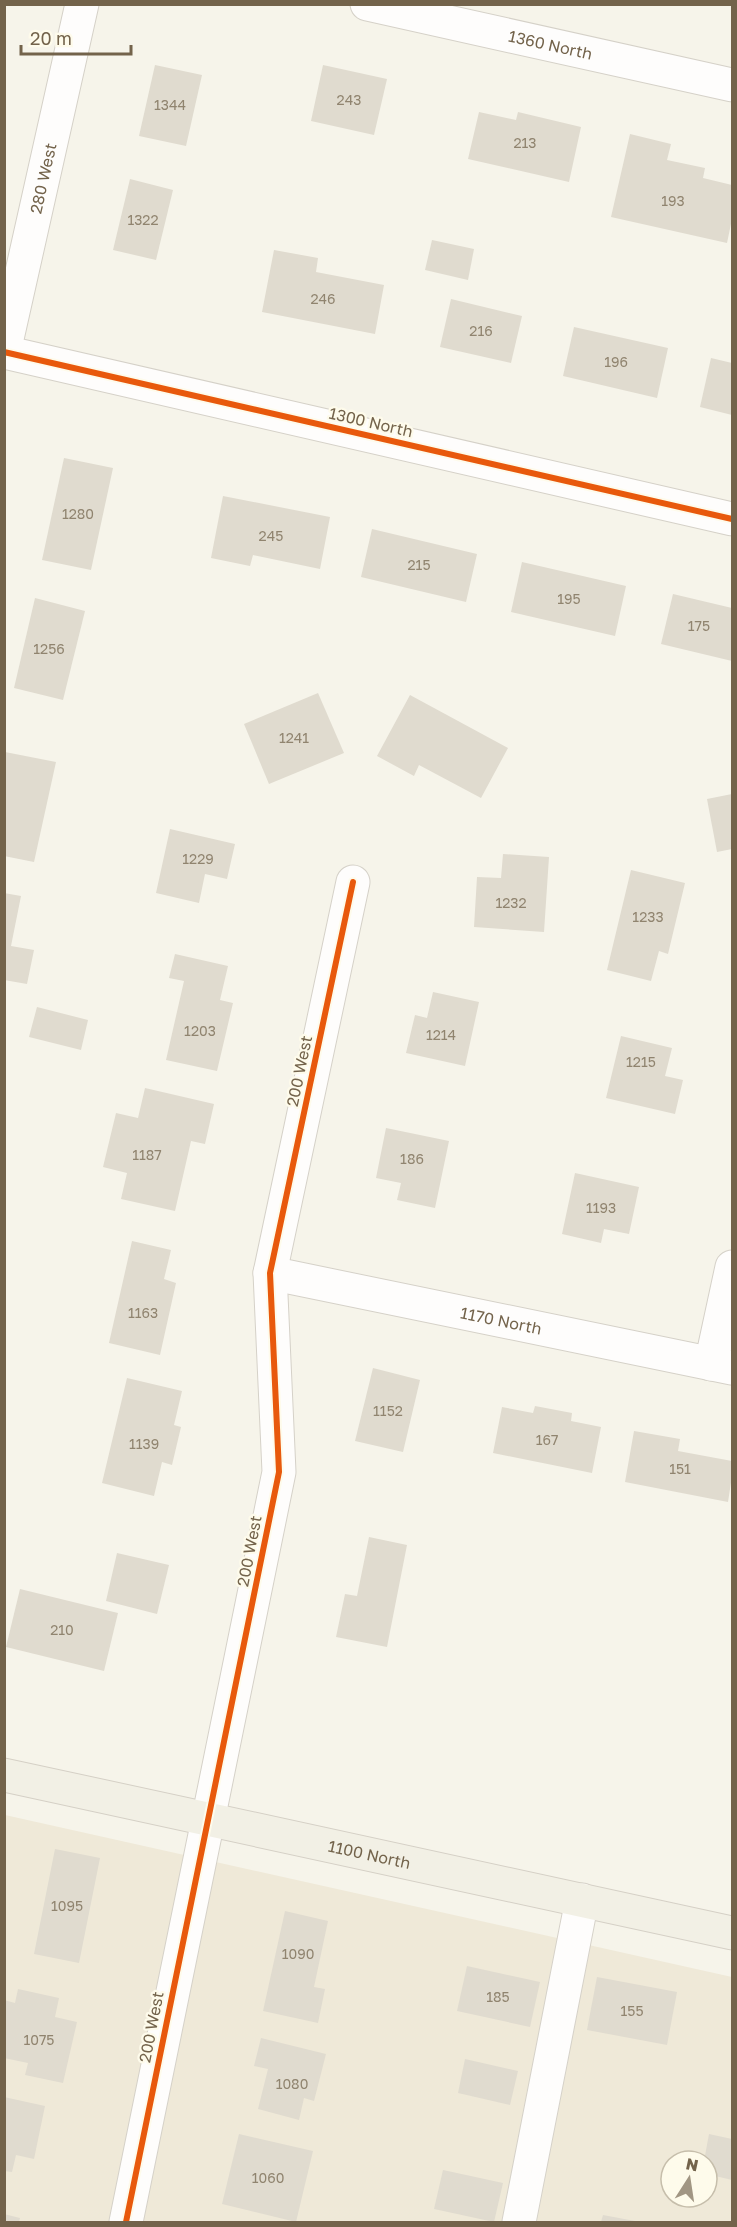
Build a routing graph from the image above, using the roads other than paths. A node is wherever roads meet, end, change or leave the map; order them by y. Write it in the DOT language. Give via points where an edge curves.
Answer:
graph roads {
  1 [pos="82,4"];
  2 [pos="367,4"];
  3 [pos="732,85"];
  4 [pos="5,352"];
  5 [pos="732,519"];
  6 [pos="353,882"];
  7 [pos="732,1267"];
  8 [pos="270,1273"];
  9 [pos="722,1366"];
  10 [pos="4,1775"];
  11 [pos="207,1819"];
  12 [pos="582,1900"];
  13 [pos="732,1933"];
  14 [pos="126,2223"];
  15 [pos="519,2223"];
  1 -- 4 [label="street, 280 West"];
  2 -- 3 [label="street, 1360 North"];
  4 -- 5 [label="street, 1300 North"];
  6 -- 8 [label="street, 200 West"];
  7 -- 9 [label="street"];
  8 -- 9 [label="street, 1170 North"];
  8 -- 11 [label="street, 200 West" via="279,1472"];
  10 -- 11 [label="main road, 1100 North"];
  11 -- 12 [label="main road, 1100 North"];
  11 -- 14 [label="street, 200 West"];
  12 -- 13 [label="main road, 1100 North"];
  12 -- 15 [label="street"];
}
